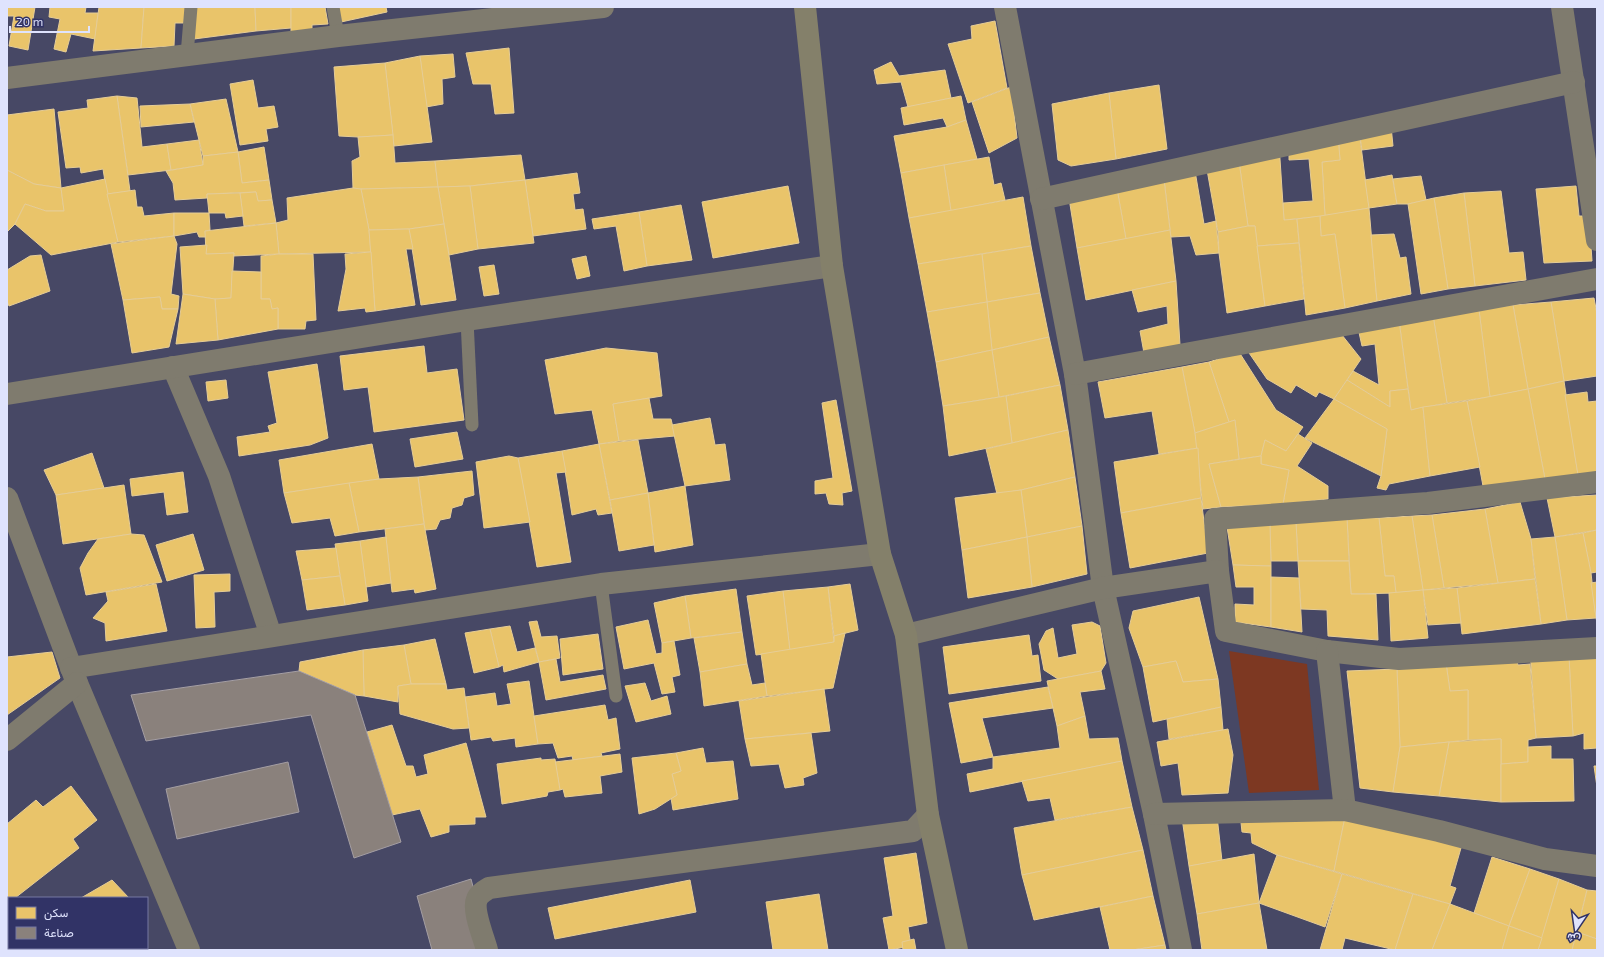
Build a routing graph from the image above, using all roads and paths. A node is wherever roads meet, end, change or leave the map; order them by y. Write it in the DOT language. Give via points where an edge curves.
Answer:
graph roads {
  1 [pos="191,7"];
  2 [pos="333,7"];
  3 [pos="603,7"];
  4 [pos="805,7"];
  5 [pos="1005,7"];
  6 [pos="1562,7"];
  7 [pos="338,36"];
  8 [pos="186,55"];
  9 [pos="7,78"];
  10 [pos="1574,82"];
  11 [pos="1588,123"];
  12 [pos="1041,199"];
  13 [pos="1597,240"];
  14 [pos="832,266"];
  15 [pos="1597,279"];
  16 [pos="467,320"];
  17 [pos="172,367"];
  18 [pos="1075,374"];
  19 [pos="7,394"];
  20 [pos="472,425"];
  21 [pos="1597,482"];
  22 [pos="7,498"];
  23 [pos="880,554"];
  24 [pos="1218,571"];
  25 [pos="601,584"];
  26 [pos="1103,588"];
  27 [pos="906,635"];
  28 [pos="271,636"];
  29 [pos="1597,648"];
  30 [pos="1327,650"];
  31 [pos="74,676"];
  32 [pos="616,696"];
  33 [pos="7,740"];
  34 [pos="1345,810"];
  35 [pos="928,814"];
  36 [pos="1154,814"];
  37 [pos="1597,866"];
  38 [pos="190,950"];
  39 [pos="487,950"];
  40 [pos="957,950"];
  41 [pos="1182,950"];
  1 -- 8 [label="lane"];
  2 -- 7 [label="lane"];
  3 -- 7 [label="street"];
  4 -- 14 [label="street"];
  5 -- 12 [label="street"];
  6 -- 10 [label="street"];
  7 -- 8 [label="street"];
  8 -- 9 [label="street"];
  10 -- 11 [label="street"];
  10 -- 12 [label="street"];
  11 -- 13 [label="street"];
  12 -- 18 [label="street"];
  14 -- 16 [label="street"];
  14 -- 23 [label="street"];
  15 -- 18 [label="street"];
  16 -- 17 [label="street"];
  16 -- 20 [label="lane"];
  17 -- 19 [label="street"];
  17 -- 28 [label="street" via="219,476"];
  18 -- 26 [label="street"];
  21 -- 24 [label="street" via="1428,503 1215,519"];
  22 -- 31 [label="street"];
  23 -- 25 [label="street"];
  23 -- 27 [label="street"];
  24 -- 26 [label="street"];
  24 -- 30 [label="street" via="1226,631"];
  25 -- 28 [label="street"];
  25 -- 32 [label="lane"];
  26 -- 27 [label="street"];
  26 -- 36 [label="street"];
  27 -- 35 [label="street"];
  28 -- 31 [label="street"];
  29 -- 30 [label="street" via="1399,659"];
  30 -- 34 [label="street"];
  31 -- 33 [label="street"];
  31 -- 38 [label="street"];
  34 -- 36 [label="street"];
  34 -- 37 [label="street" via="1544,858"];
  35 -- 39 [label="street" via="913,831 489,888 477,900 475,908"];
  35 -- 40 [label="street"];
  36 -- 41 [label="street"];
}
